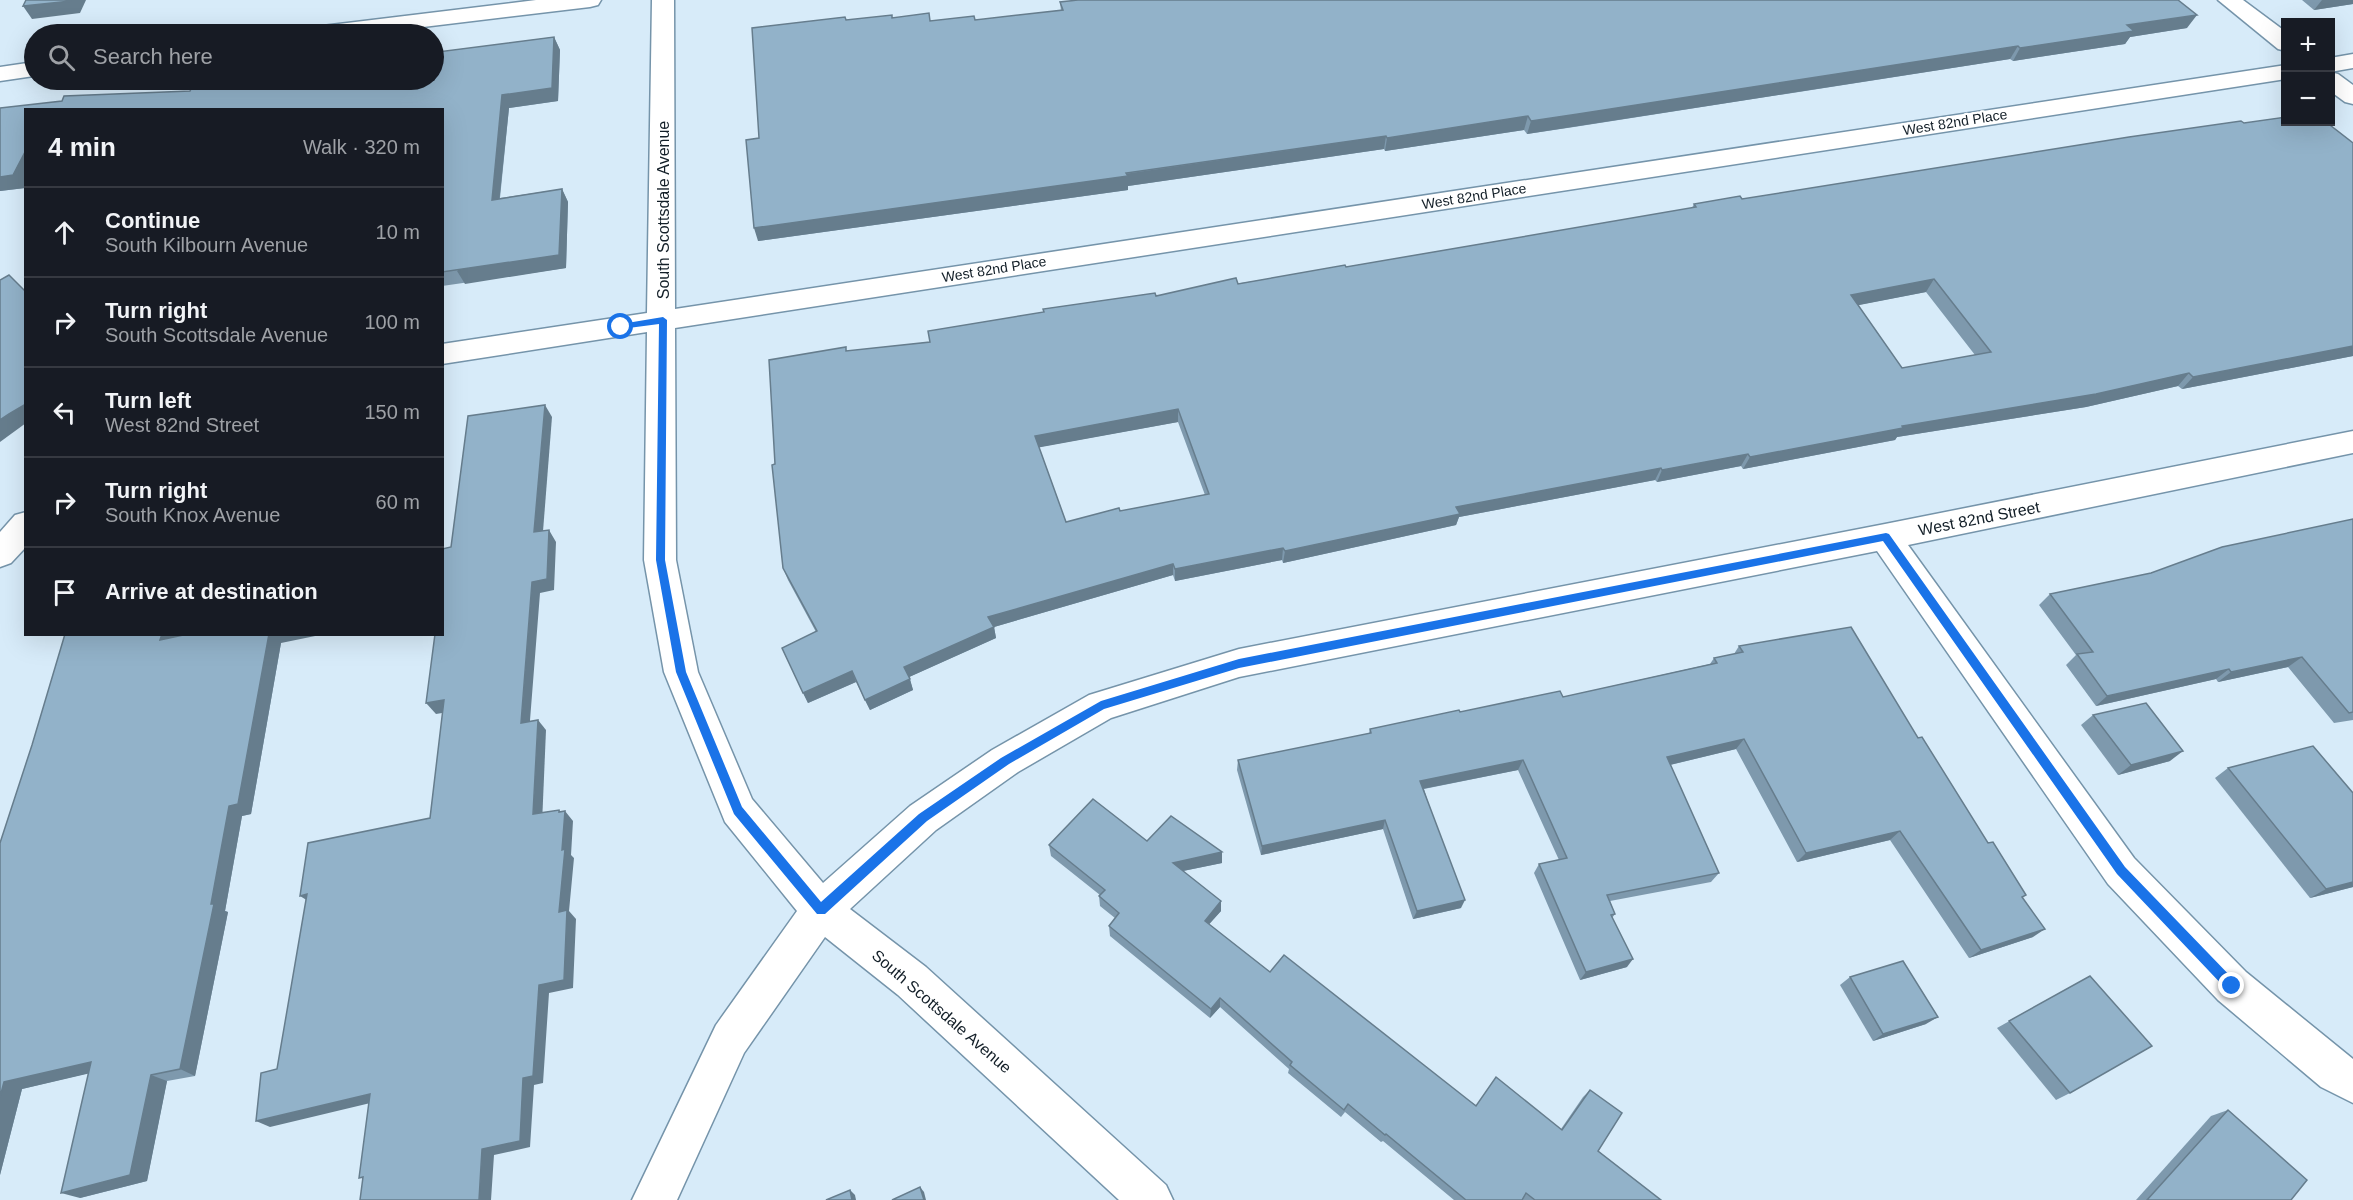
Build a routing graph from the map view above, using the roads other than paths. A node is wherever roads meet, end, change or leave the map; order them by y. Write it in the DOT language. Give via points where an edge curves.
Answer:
graph roads {
  1 [pos="590,0"];
  2 [pos="663,0"];
  3 [pos="2229,0"];
  4 [pos="395,24"];
  5 [pos="2281,40"];
  6 [pos="2353,61"];
  7 [pos="2335,64"];
  8 [pos="24,70"];
  9 [pos="2281,73"];
  10 [pos="0,74"];
  11 [pos="2335,82"];
  12 [pos="2353,97"];
  13 [pos="663,320"];
  14 [pos="444,354"];
  15 [pos="2353,442"];
  16 [pos="24,526"];
  17 [pos="1886,537"];
  18 [pos="0,554"];
  19 [pos="821,910"];
  20 [pos="2353,1082"];
  21 [pos="654,1200"];
  22 [pos="1151,1200"];
  1 -- 4 [label="street"];
  2 -- 13 [label="street, South Scottsdale Avenue"];
  3 -- 5 [label="street"];
  6 -- 7 [label="street"];
  8 -- 10 [label="street"];
  9 -- 13 [label="street, West 82nd Place"];
  11 -- 12 [label="street"];
  13 -- 14 [label="street, West 82nd Place"];
  13 -- 19 [label="street, South Scottsdale Avenue" via="660,560 681,672 738,810"];
  15 -- 17 [label="street, West 82nd Street"];
  16 -- 18 [label="street"];
  17 -- 19 [label="street, West 82nd Street" via="1239,663 1101,706 1005,761 923,818"];
  17 -- 20 [label="street" via="2121,871 2232,986"];
  19 -- 21 [label="street, West 82nd Street" via="730,1039"];
  19 -- 22 [label="street, South Scottsdale Avenue" via="912,981"];
}
